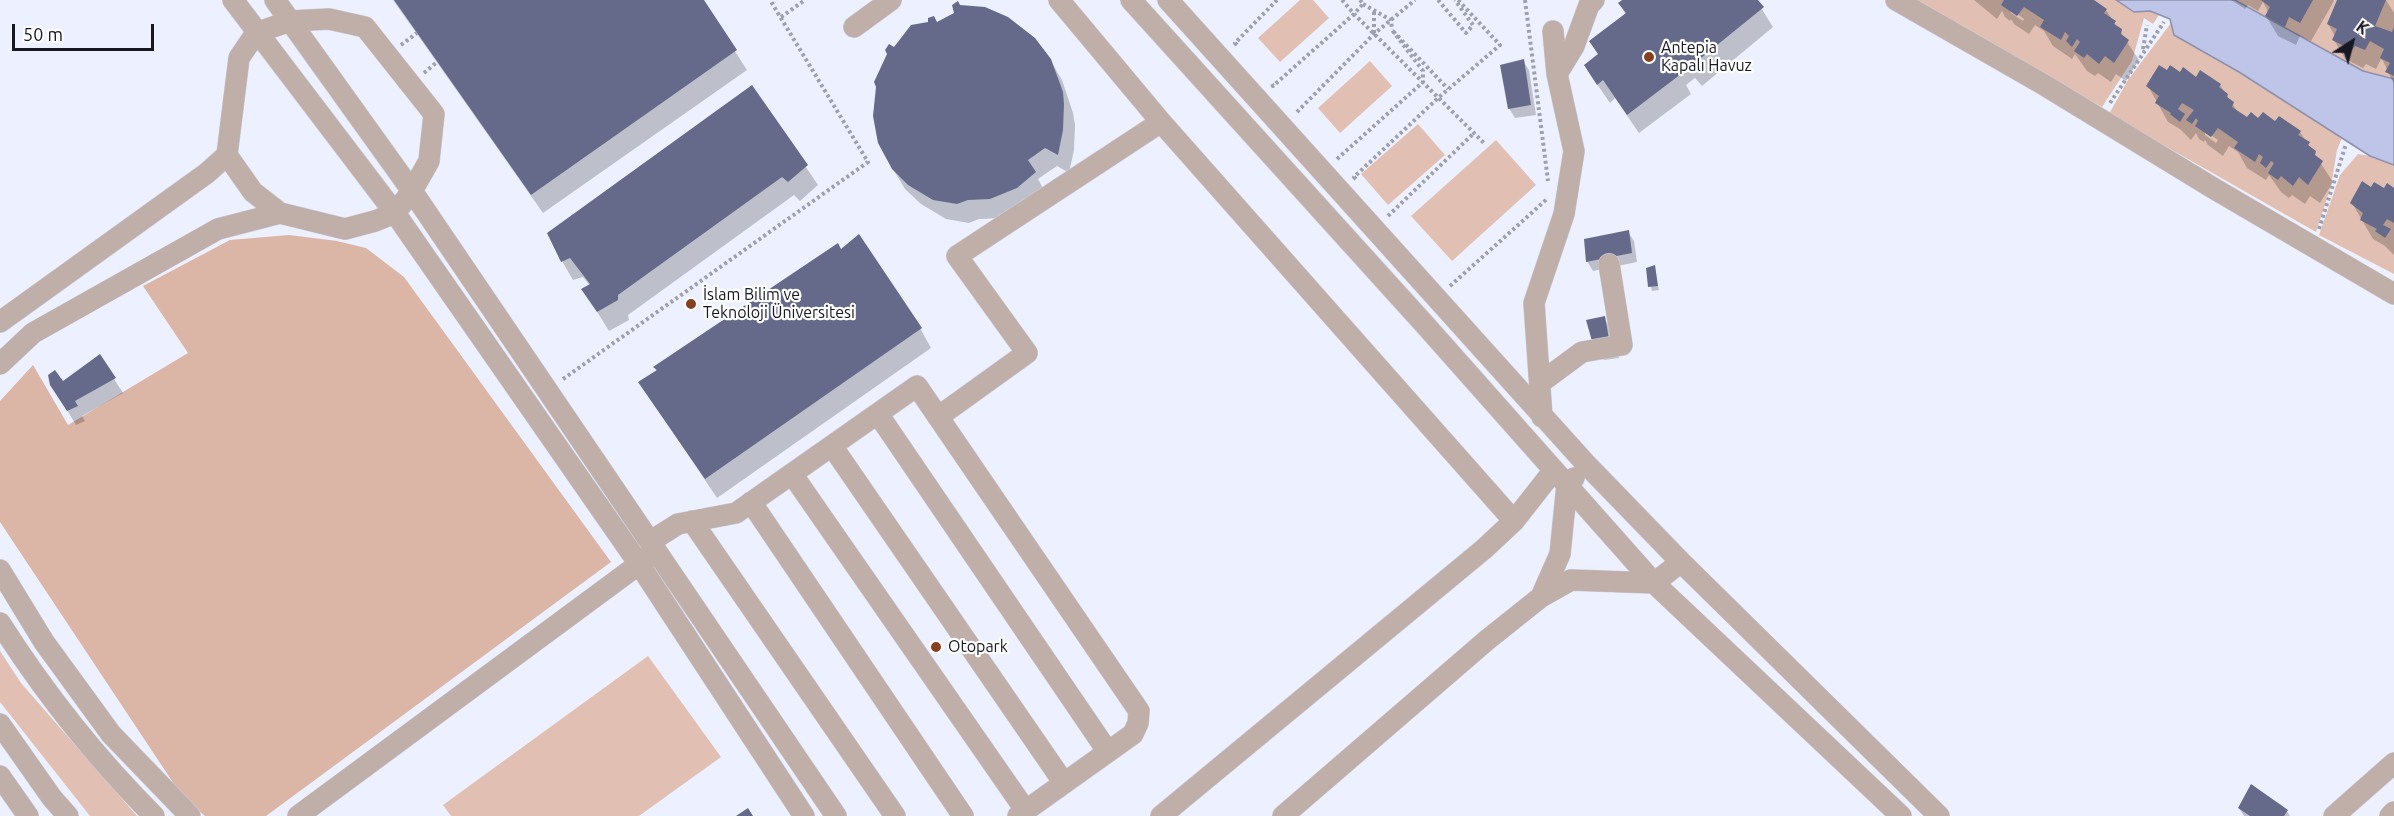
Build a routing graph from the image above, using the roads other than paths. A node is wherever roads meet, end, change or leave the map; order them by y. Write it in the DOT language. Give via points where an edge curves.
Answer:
graph roads {
  1 [pos="233,0"];
  2 [pos="275,0"];
  3 [pos="891,0"];
  4 [pos="1059,0"];
  5 [pos="1131,0"];
  6 [pos="1168,0"];
  7 [pos="1594,0"];
  8 [pos="1896,0"];
  9 [pos="290,21"];
  10 [pos="854,27"];
  11 [pos="1553,31"];
  12 [pos="256,33"];
  13 [pos="1557,74"];
  14 [pos="1161,122"];
  15 [pos="227,155"];
  16 [pos="412,191"];
  17 [pos="280,213"];
  18 [pos="395,213"];
  19 [pos="1609,264"];
  20 [pos="2394,294"];
  21 [pos="0,322"];
  22 [pos="0,364"];
  23 [pos="1540,383"];
  24 [pos="878,414"];
  25 [pos="938,417"];
  26 [pos="1542,417"];
  27 [pos="832,446"];
  28 [pos="1587,465"];
  29 [pos="792,474"];
  30 [pos="1561,477"];
  31 [pos="752,502"];
  32 [pos="692,521"];
  33 [pos="1514,521"];
  34 [pos="654,546"];
  35 [pos="1681,562"];
  36 [pos="639,564"];
  37 [pos="0,570"];
  38 [pos="1654,583"];
  39 [pos="1541,597"];
  40 [pos="0,623"];
  41 [pos="0,724"];
  42 [pos="1108,752"];
  43 [pos="2394,763"];
  44 [pos="0,776"];
  45 [pos="1064,783"];
  46 [pos="2394,812"];
  47 [pos="1022,813"];
  48 [pos="28,816"];
  49 [pos="68,816"];
  50 [pos="154,816"];
  51 [pos="190,816"];
  52 [pos="298,816"];
  53 [pos="804,816"];
  54 [pos="836,816"];
  55 [pos="895,816"];
  56 [pos="963,816"];
  57 [pos="1161,816"];
  58 [pos="1283,816"];
  59 [pos="1901,816"];
  60 [pos="1939,816"];
  61 [pos="2334,816"];
  62 [pos="2390,816"];
  1 -- 12 [label="street"];
  2 -- 9 [label="street"];
  3 -- 10 [label="street"];
  4 -- 14 [label="street"];
  5 -- 30 [label="street"];
  6 -- 26 [label="street"];
  7 -- 13 [label="street"];
  8 -- 20 [label="street"];
  9 -- 12 [label="street"];
  9 -- 16 [label="street"];
  9 -- 16 [label="street" via="329,19 365,27 434,114 429,161"];
  11 -- 13 [label="street"];
  12 -- 15 [label="street" via="239,58"];
  12 -- 18 [label="street"];
  13 -- 23 [label="street" via="1574,152 1564,214 1534,303"];
  14 -- 25 [label="street" via="957,256 1027,353"];
  14 -- 33 [label="street"];
  15 -- 17 [label="street" via="253,192"];
  15 -- 21 [label="street"];
  16 -- 18 [label="street"];
  16 -- 34 [label="street"];
  17 -- 18 [label="street" via="345,229"];
  17 -- 22 [label="street" via="218,229 33,333"];
  18 -- 36 [label="street"];
  19 -- 23 [label="street" via="1622,345 1582,352"];
  23 -- 26 [label="street"];
  24 -- 25 [label="street" via="917,386"];
  24 -- 27 [label="street"];
  24 -- 42 [label="street"];
  25 -- 42 [label="street" via="1139,711 1133,734"];
  26 -- 28 [label="street"];
  27 -- 29 [label="street"];
  27 -- 45 [label="street"];
  28 -- 30 [label="street"];
  28 -- 35 [label="street"];
  29 -- 31 [label="street"];
  29 -- 47 [label="street"];
  30 -- 33 [label="street"];
  30 -- 38 [label="street"];
  30 -- 39 [label="street" via="1560,554"];
  31 -- 32 [label="street" via="736,513"];
  31 -- 56 [label="street"];
  32 -- 34 [label="street" via="678,524"];
  32 -- 55 [label="street"];
  33 -- 57 [label="street"];
  34 -- 36 [label="street"];
  34 -- 54 [label="street"];
  35 -- 38 [label="street"];
  35 -- 60 [label="street"];
  36 -- 52 [label="street"];
  36 -- 53 [label="street"];
  37 -- 51 [label="street" via="44,642 111,734"];
  38 -- 39 [label="street" via="1571,579"];
  38 -- 59 [label="street"];
  39 -- 58 [label="street"];
  40 -- 50 [label="street" via="32,674 125,787"];
  41 -- 49 [label="street"];
  42 -- 45 [label="street"];
  43 -- 61 [label="street"];
  44 -- 48 [label="street"];
  45 -- 47 [label="street"];
  46 -- 62 [label="street"];
}
